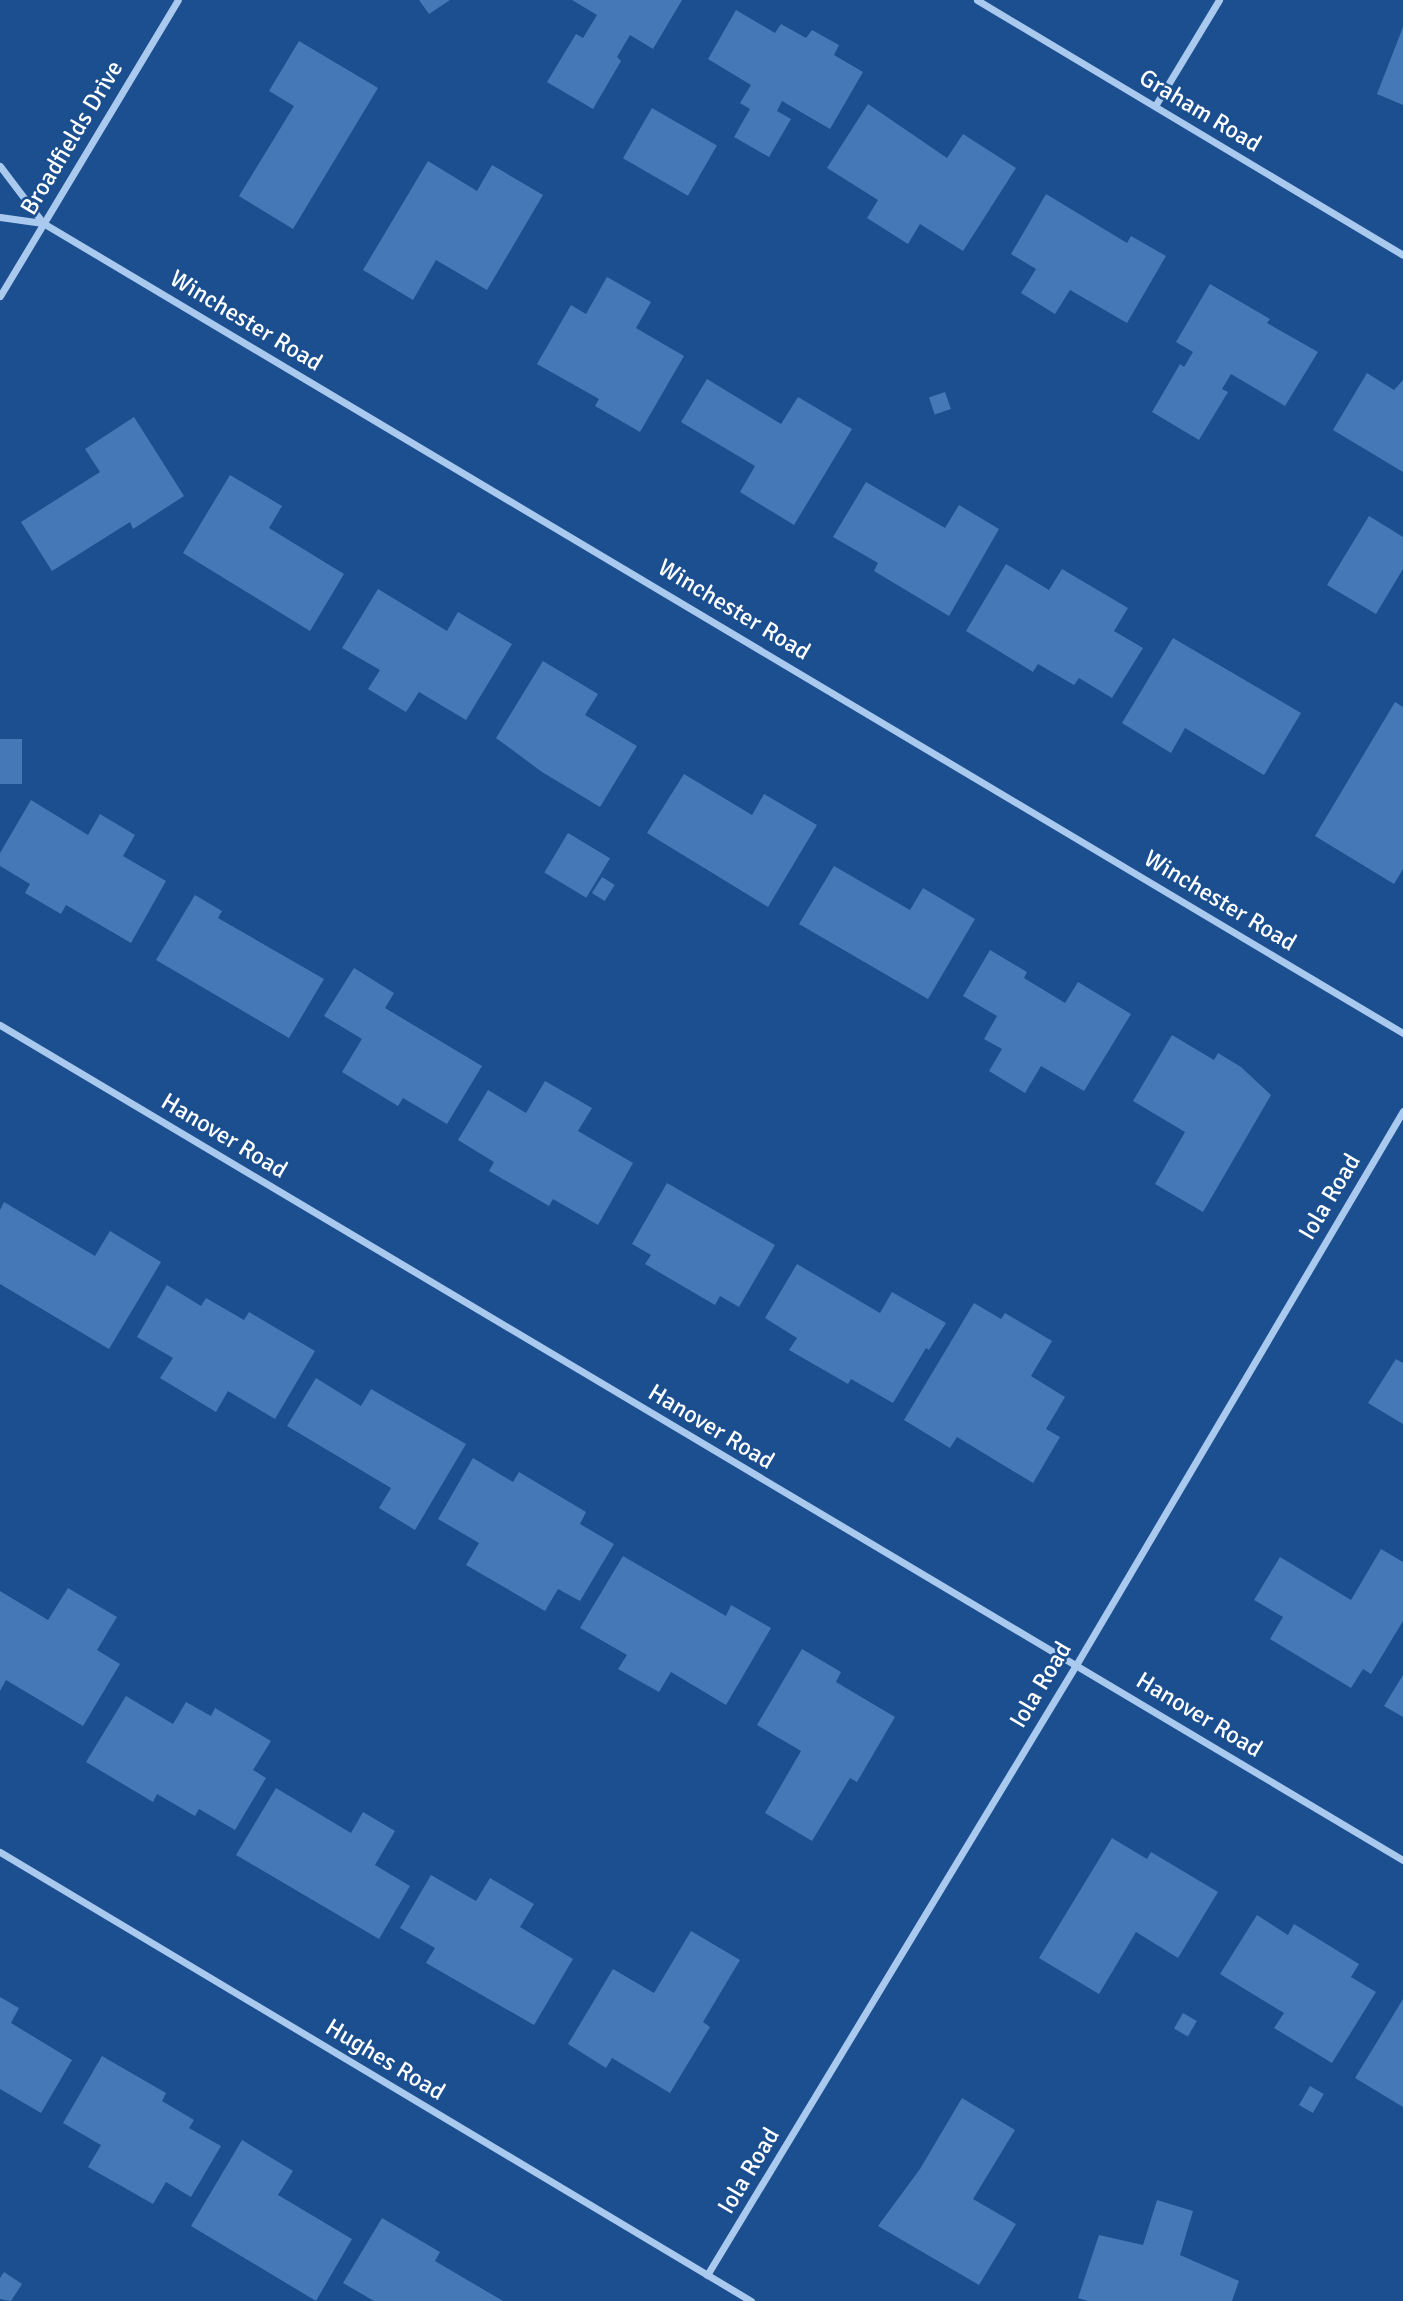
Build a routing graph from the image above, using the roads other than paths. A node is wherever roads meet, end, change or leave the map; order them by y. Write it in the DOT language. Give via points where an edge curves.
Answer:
graph roads {
  1 [pos="178,0"];
  2 [pos="977,0"];
  3 [pos="1219,0"];
  4 [pos="1155,106"];
  5 [pos="0,166"];
  6 [pos="0,217"];
  7 [pos="43,223"];
  8 [pos="1403,255"];
  9 [pos="0,296"];
  10 [pos="0,1025"];
  11 [pos="1403,1033"];
  12 [pos="1403,1111"];
  13 [pos="1076,1665"];
  14 [pos="0,1852"];
  15 [pos="1403,1860"];
  16 [pos="707,2275"];
  17 [pos="751,2301"];
  1 -- 7 [label="street, Broadfields Drive"];
  2 -- 4 [label="street, Graham Road"];
  3 -- 4 [label="street"];
  4 -- 8 [label="street, Graham Road"];
  5 -- 7 [label="street, Winchester Road"];
  6 -- 7 [label="street, Winchester Road"];
  7 -- 9 [label="street, Broadfields Drive"];
  7 -- 11 [label="street, Winchester Road"];
  10 -- 13 [label="street, Hanover Road"];
  12 -- 13 [label="street, Iola Road"];
  13 -- 15 [label="street, Hanover Road"];
  13 -- 16 [label="street, Iola Road"];
  14 -- 16 [label="street, Hughes Road"];
  16 -- 17 [label="street, Hughes Road"];
}
